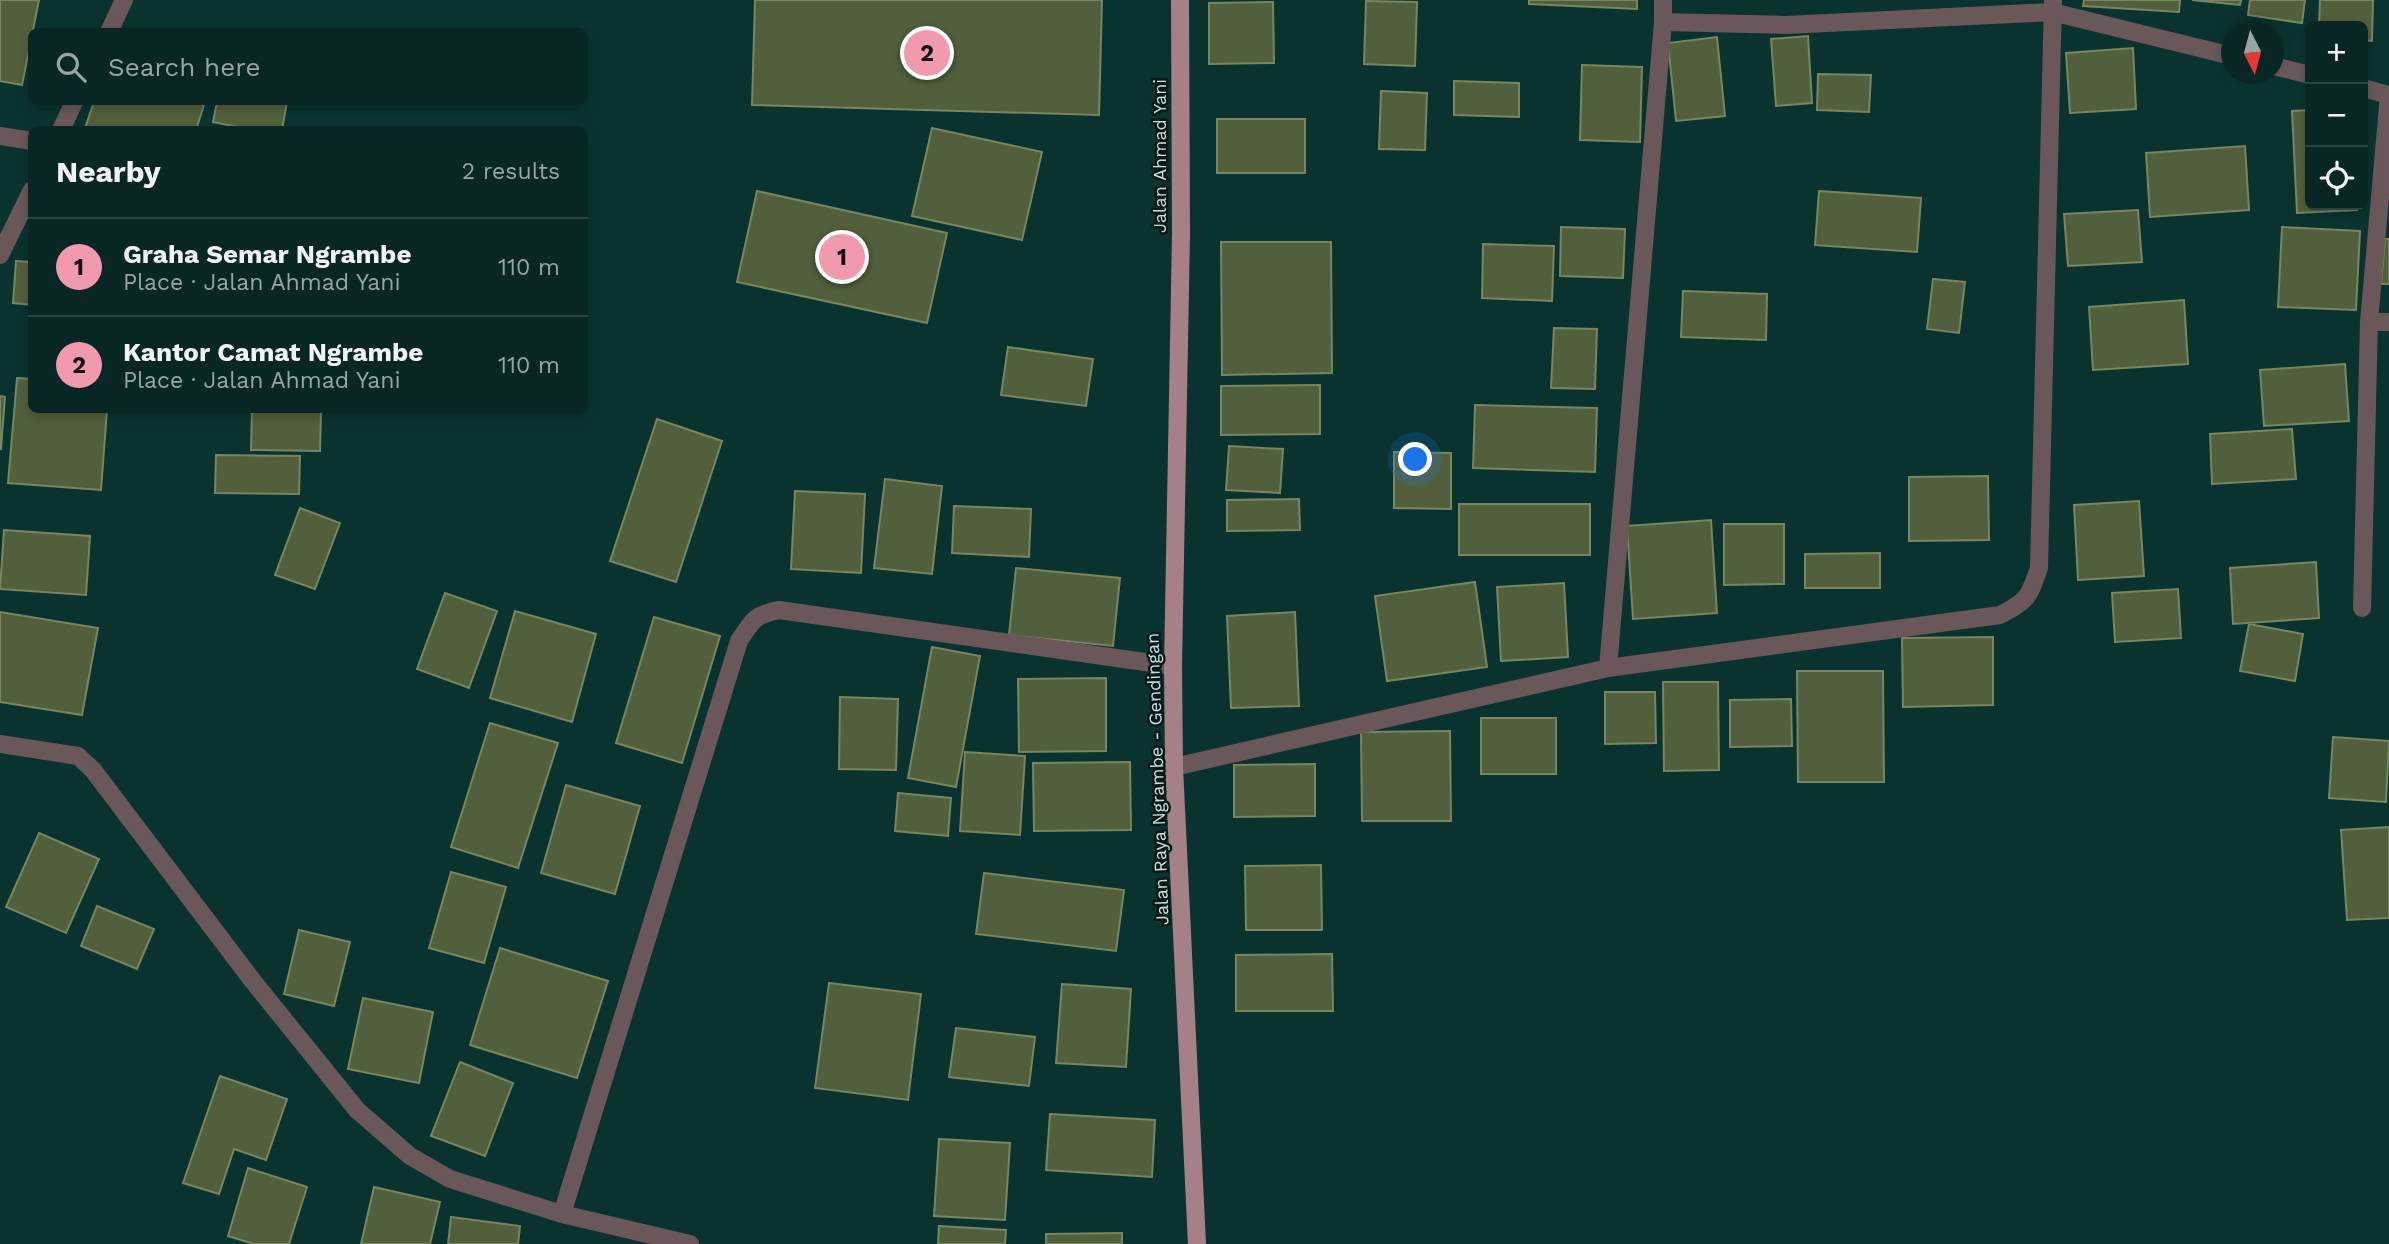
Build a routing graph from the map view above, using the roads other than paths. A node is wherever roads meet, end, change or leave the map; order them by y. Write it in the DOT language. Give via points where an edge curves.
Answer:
graph roads {
  1 [pos="124,0"];
  2 [pos="1180,0"];
  3 [pos="1663,0"];
  4 [pos="2053,6"];
  5 [pos="1663,22"];
  6 [pos="110,28"];
  7 [pos="2221,53"];
  8 [pos="2284,69"];
  9 [pos="2305,74"];
  10 [pos="2368,89"];
  11 [pos="2389,95"];
  12 [pos="73,105"];
  13 [pos="63,126"];
  14 [pos="0,136"];
  15 [pos="28,140"];
  16 [pos="28,198"];
  17 [pos="0,255"];
  18 [pos="1179,312"];
  19 [pos="2368,322"];
  20 [pos="2389,322"];
  21 [pos="2362,608"];
  22 [pos="1173,666"];
  23 [pos="1608,668"];
  24 [pos="0,744"];
  25 [pos="1174,767"];
  26 [pos="562,1214"];
  27 [pos="641,1239"];
  28 [pos="690,1244"];
  29 [pos="1197,1244"];
  1 -- 6 [label="street"];
  2 -- 18 [label="main road, Jalan Ahmad Yani"];
  3 -- 5 [label="street"];
  4 -- 5 [label="street" via="1787,25"];
  4 -- 7 [label="street"];
  4 -- 23 [label="street" via="2039,568 2021,605 2000,615"];
  5 -- 23 [label="street"];
  8 -- 9 [label="street"];
  10 -- 11 [label="street"];
  11 -- 19 [label="street"];
  12 -- 13 [label="street"];
  14 -- 15 [label="street"];
  16 -- 17 [label="street"];
  18 -- 22 [label="main road, Jalan Raya Ngrambe - Gendingan"];
  19 -- 20 [label="street"];
  19 -- 21 [label="street"];
  22 -- 25 [label="main road, Jalan Raya Ngrambe - Gendingan"];
  22 -- 26 [label="street" via="779,610 762,613 740,641"];
  23 -- 25 [label="street"];
  24 -- 26 [label="street" via="78,756 93,769 357,1110 410,1156 450,1179"];
  25 -- 29 [label="main road, Jalan Raya Ngrambe - Gendingan"];
  26 -- 27 [label="street"];
  27 -- 28 [label="street"];
}
